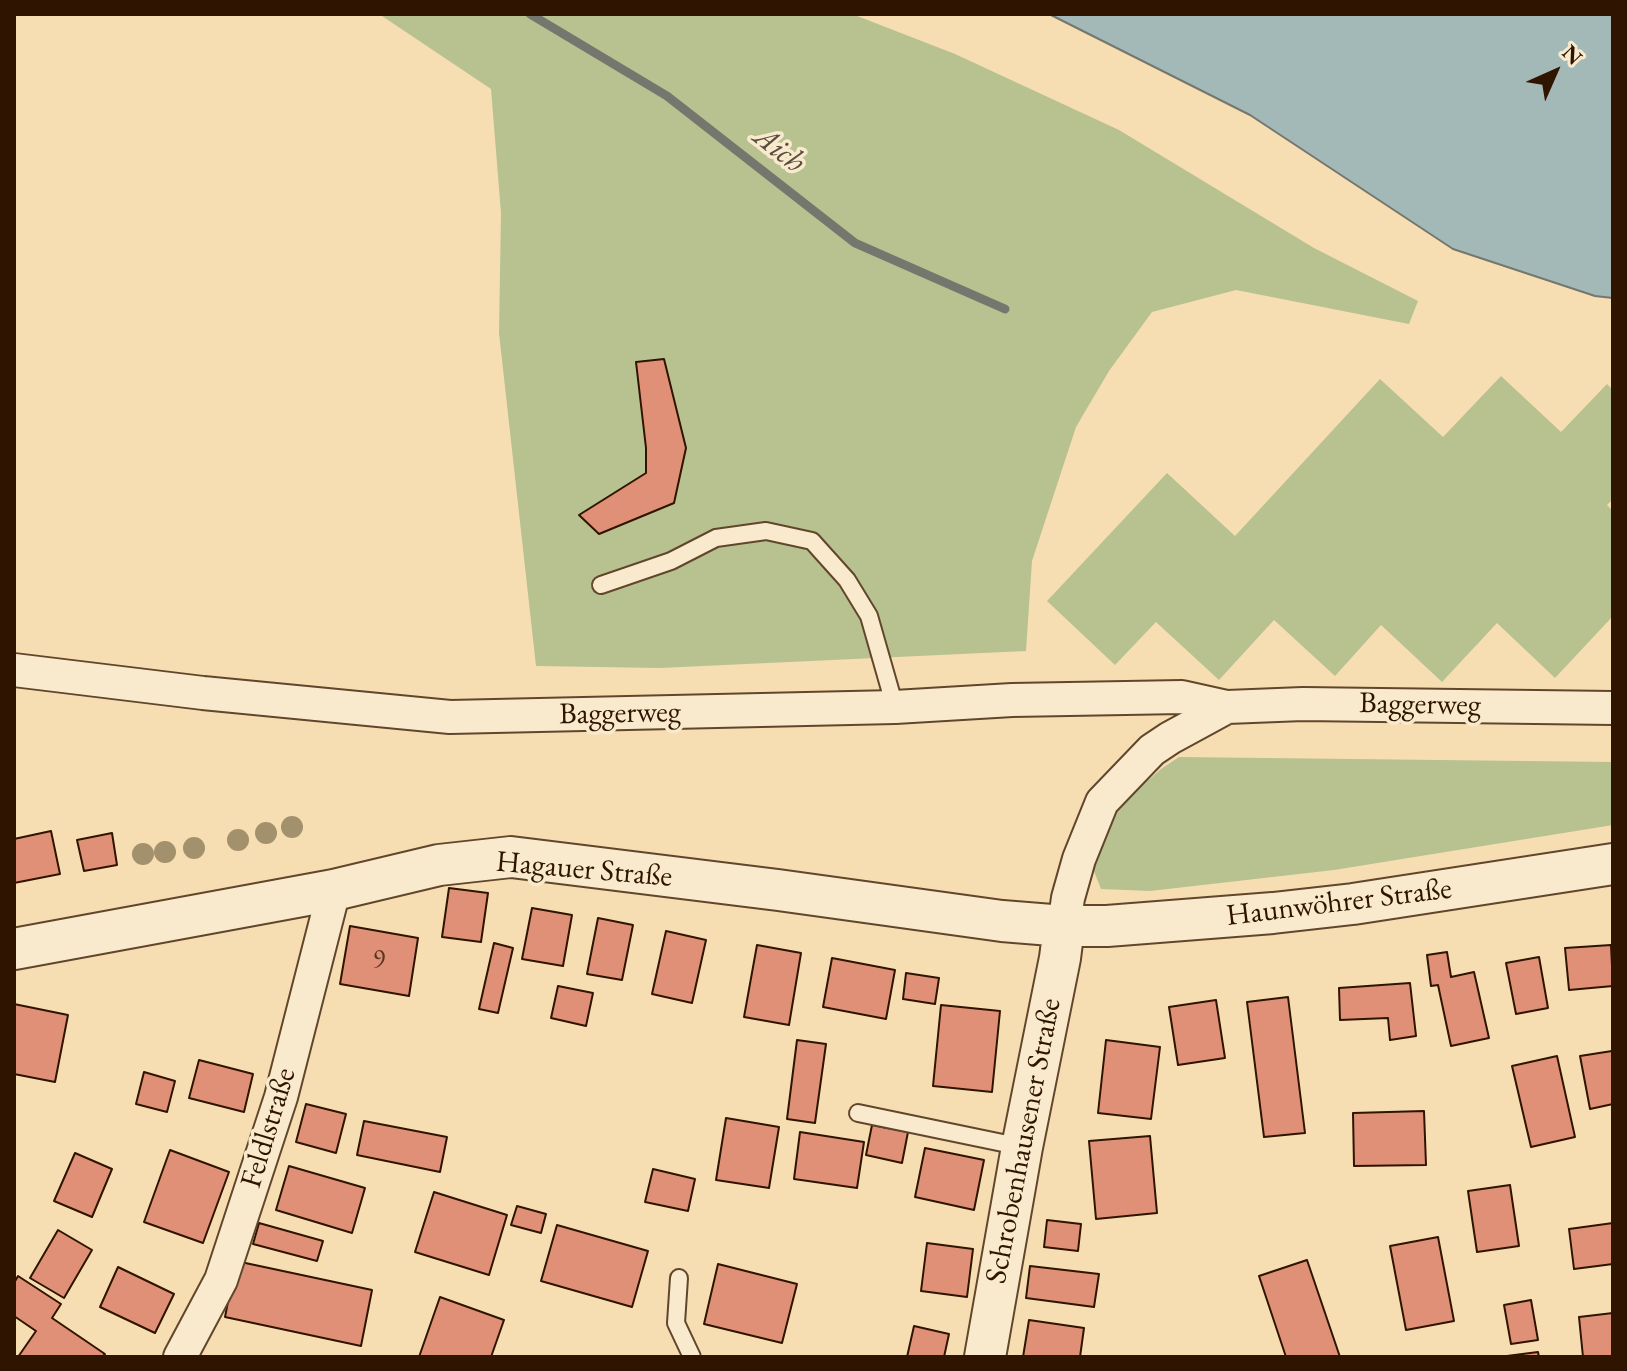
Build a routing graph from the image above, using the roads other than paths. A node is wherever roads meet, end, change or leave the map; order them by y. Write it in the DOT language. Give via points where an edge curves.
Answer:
graph roads {
  1 [pos="601,585"];
  2 [pos="14,670"];
  3 [pos="895,707"];
  4 [pos="1227,707"];
  5 [pos="1613,708"];
  6 [pos="1613,864"];
  7 [pos="334,890"];
  8 [pos="1064,926"];
  9 [pos="14,949"];
  10 [pos="858,1113"];
  11 [pos="1022,1147"];
  12 [pos="679,1278"];
  13 [pos="180,1357"];
  14 [pos="692,1357"];
  15 [pos="985,1357"];
  1 -- 3 [label="lane" via="671,561 716,538 766,531 812,541 847,580 869,616"];
  2 -- 3 [label="street, Baggerweg" via="450,717"];
  3 -- 4 [label="street, Baggerweg" via="1182,697"];
  4 -- 5 [label="street, Baggerweg"];
  4 -- 8 [label="street, Baggerweg" via="1152,750 1102,802 1079,859"];
  6 -- 8 [label="street, Haunwöhrer Straße" via="1353,904"];
  7 -- 8 [label="street, Hagauer Straße" via="439,865 511,857"];
  7 -- 9 [label="street, Hagauer Straße"];
  7 -- 13 [label="street, Feldlstraße" via="281,1097 221,1280"];
  8 -- 11 [label="street, Schrobenhausener Straße"];
  10 -- 11 [label="lane"];
  11 -- 15 [label="street, Schrobenhausener Straße"];
  12 -- 14 [label="lane" via="676,1323"];
}
